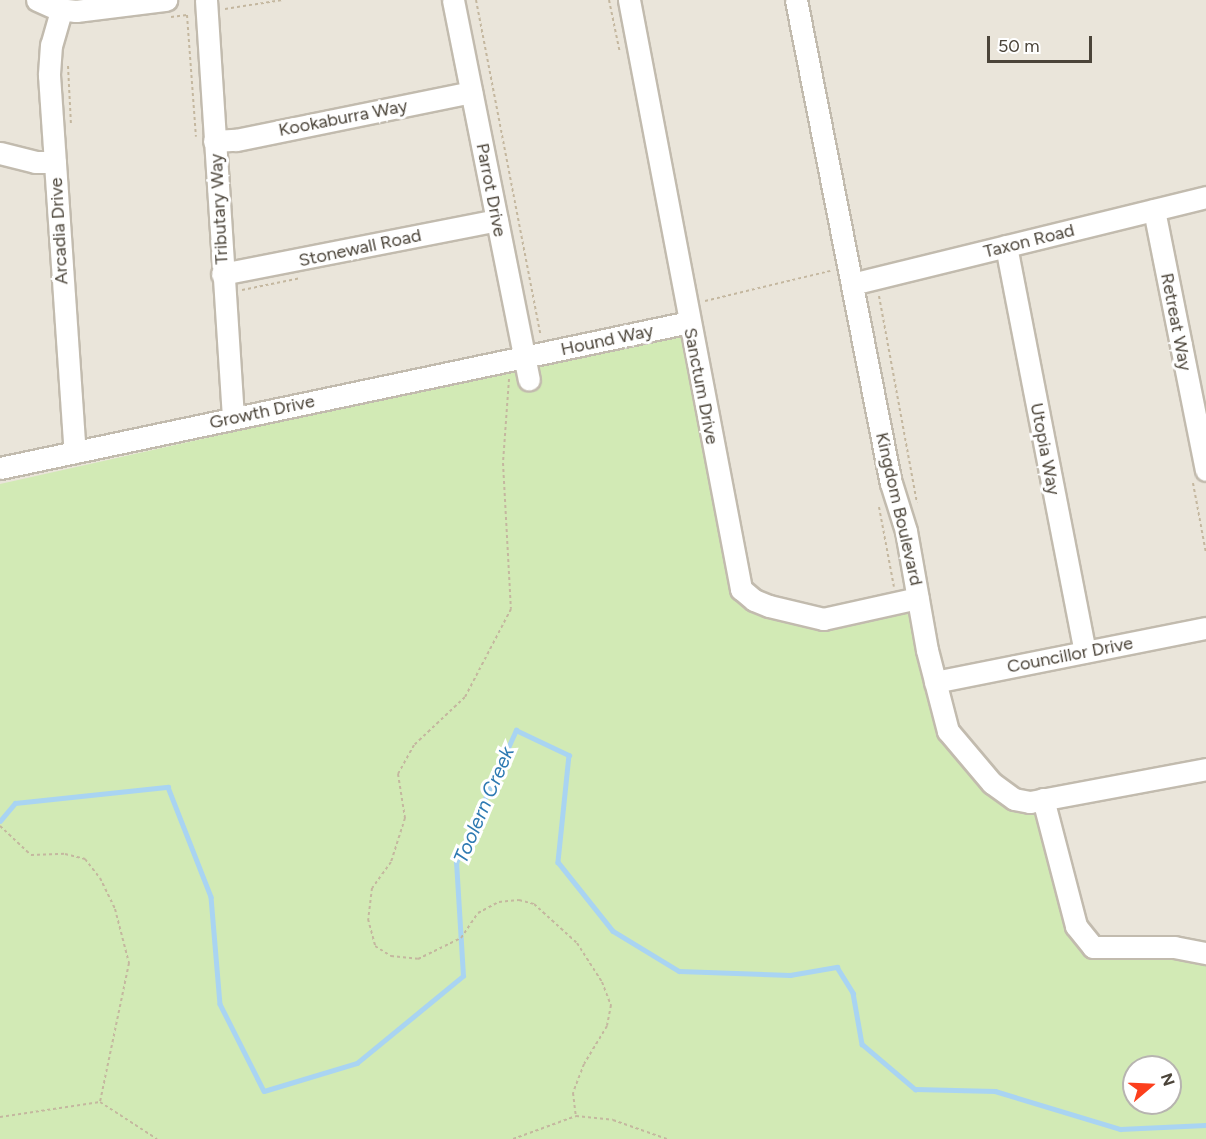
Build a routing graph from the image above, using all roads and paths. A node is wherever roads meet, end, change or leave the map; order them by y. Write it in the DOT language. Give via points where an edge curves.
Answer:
graph roads {
  1 [pos="37,0"];
  2 [pos="234,0"];
  3 [pos="282,0"];
  4 [pos="454,0"];
  5 [pos="476,0"];
  6 [pos="629,0"];
  7 [pos="796,0"];
  8 [pos="211,5"];
  9 [pos="234,8"];
  10 [pos="165,9"];
  11 [pos="61,10"];
  12 [pos="68,64"];
  13 [pos="471,92"];
  14 [pos="72,128"];
  15 [pos="206,144"];
  16 [pos="0,153"];
  17 [pos="55,162"];
  18 [pos="1206,197"];
  19 [pos="1154,210"];
  20 [pos="497,220"];
  21 [pos="1006,246"];
  22 [pos="834,270"];
  23 [pos="222,274"];
  24 [pos="852,284"];
  25 [pos="878,294"];
  26 [pos="702,302"];
  27 [pos="689,322"];
  28 [pos="542,339"];
  29 [pos="515,359"];
  30 [pos="529,379"];
  31 [pos="233,418"];
  32 [pos="75,452"];
  33 [pos="0,468"];
  34 [pos="1206,470"];
  35 [pos="919,514"];
  36 [pos="918,598"];
  37 [pos="1206,628"];
  38 [pos="1085,651"];
  39 [pos="935,681"];
  40 [pos="1206,769"];
  41 [pos="1043,799"];
  42 [pos="0,826"];
  43 [pos="1206,953"];
  44 [pos="100,1102"];
  45 [pos="576,1116"];
  46 [pos="0,1117"];
  47 [pos="157,1139"];
  48 [pos="513,1139"];
  49 [pos="667,1139"];
  1 -- 11 [label="street"];
  2 -- 9 [label="path"];
  3 -- 9 [label="path"];
  4 -- 13 [label="street, Parrot Drive"];
  5 -- 28 [label="path"];
  6 -- 27 [label="street, Sanctum Drive"];
  7 -- 24 [label="street, Kingdom Boulevard"];
  8 -- 9 [label="path"];
  8 -- 15 [label="street, Tributary Way"];
  10 -- 11 [label="street"];
  10 -- 15 [label="path" via="187,15"];
  11 -- 17 [label="street, Arcadia Drive" via="50,57"];
  12 -- 14 [label="path"];
  13 -- 15 [label="street, Kookaburra Way"];
  13 -- 20 [label="street, Parrot Drive"];
  15 -- 23 [label="street, Tributary Way"];
  16 -- 17 [label="street" via="35,162"];
  17 -- 32 [label="street, Arcadia Drive"];
  18 -- 19 [label="street, Taxon Road"];
  19 -- 21 [label="street, Taxon Road"];
  19 -- 34 [label="street, Retreat Way"];
  20 -- 23 [label="street, Stonewall Road"];
  20 -- 29 [label="street, Parrot Drive"];
  21 -- 24 [label="street, Taxon Road"];
  21 -- 38 [label="street, Utopia Way"];
  22 -- 26 [label="path"];
  23 -- 31 [label="street, Tributary Way"];
  24 -- 36 [label="street, Kingdom Boulevard"];
  25 -- 35 [label="path"];
  27 -- 29 [label="street, Hound Way"];
  27 -- 36 [label="street, Sanctum Drive" via="741,589 769,606 823,619"];
  29 -- 30 [label="street, Parrot Drive"];
  29 -- 31 [label="street, Growth Drive"];
  29 -- 45 [label="path" via="510,374 503,464 511,609 465,697 414,745 398,774 405,818 391,862 372,888 368,919 375,946 391,956 418,959 461,938 478,913 499,902 519,900 534,904 577,943 603,982 610,1005 607,1026 584,1064 573,1093"];
  31 -- 32 [label="street, Growth Drive"];
  32 -- 33 [label="street, Growth Drive"];
  36 -- 39 [label="street, Kingdom Boulevard"];
  37 -- 38 [label="street, Councillor Drive"];
  38 -- 39 [label="street, Councillor Drive"];
  39 -- 41 [label="street, Kingdom Boulevard" via="948,731 992,783 1014,799"];
  40 -- 41 [label="street, Kingdom Boulevard"];
  41 -- 43 [label="street" via="1076,926 1093,947 1174,947"];
  42 -- 44 [label="path" via="31,855 65,854 85,859 100,878 114,909 129,963"];
  44 -- 46 [label="path"];
  44 -- 47 [label="path"];
  45 -- 48 [label="path"];
  45 -- 49 [label="path" via="614,1120"];
}
